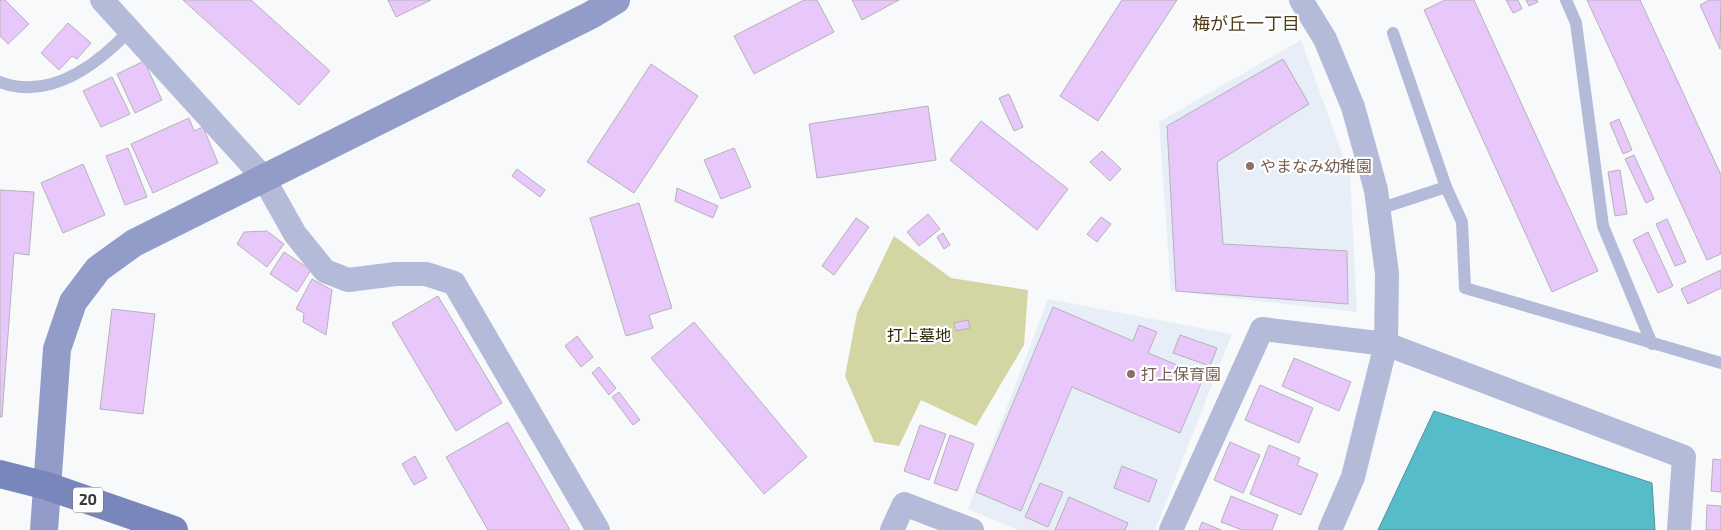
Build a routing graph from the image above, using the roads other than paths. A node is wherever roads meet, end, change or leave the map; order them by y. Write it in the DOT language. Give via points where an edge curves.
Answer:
graph roads {
  1 [pos="102,0"];
  2 [pos="616,0"];
  3 [pos="1301,0"];
  4 [pos="1566,0"];
  5 [pos="130,30"];
  6 [pos="1393,33"];
  7 [pos="0,82"];
  8 [pos="263,178"];
  9 [pos="1446,187"];
  10 [pos="1379,209"];
  11 [pos="1386,344"];
  12 [pos="1652,344"];
  13 [pos="1721,364"];
  14 [pos="0,474"];
  15 [pos="47,486"];
  16 [pos="44,530"];
  17 [pos="174,530"];
  18 [pos="598,530"];
  19 [pos="892,530"];
  20 [pos="972,530"];
  21 [pos="1171,530"];
  22 [pos="1330,530"];
  23 [pos="1679,530"];
  1 -- 5 [label="street"];
  2 -- 8 [label="street"];
  3 -- 10 [label="street" via="1325,39 1353,107"];
  4 -- 12 [label="lane" via="1576,23 1603,226"];
  5 -- 7 [label="lane" via="107,54 85,70 62,80 36,86 11,86"];
  5 -- 8 [label="street"];
  6 -- 9 [label="lane"];
  8 -- 15 [label="street" via="134,243 98,269 73,302 57,349"];
  8 -- 18 [label="street" via="295,234 325,271 348,280 426,274 454,284"];
  9 -- 10 [label="lane"];
  9 -- 12 [label="lane" via="1462,222 1466,288"];
  10 -- 11 [label="street" via="1387,274"];
  11 -- 21 [label="street" via="1262,329"];
  11 -- 22 [label="street" via="1352,477"];
  11 -- 23 [label="street" via="1684,457"];
  12 -- 13 [label="lane"];
  14 -- 15 [label="main road, 20"];
  15 -- 16 [label="street"];
  15 -- 17 [label="main road, 20"];
  19 -- 20 [label="street" via="904,504"];
}
